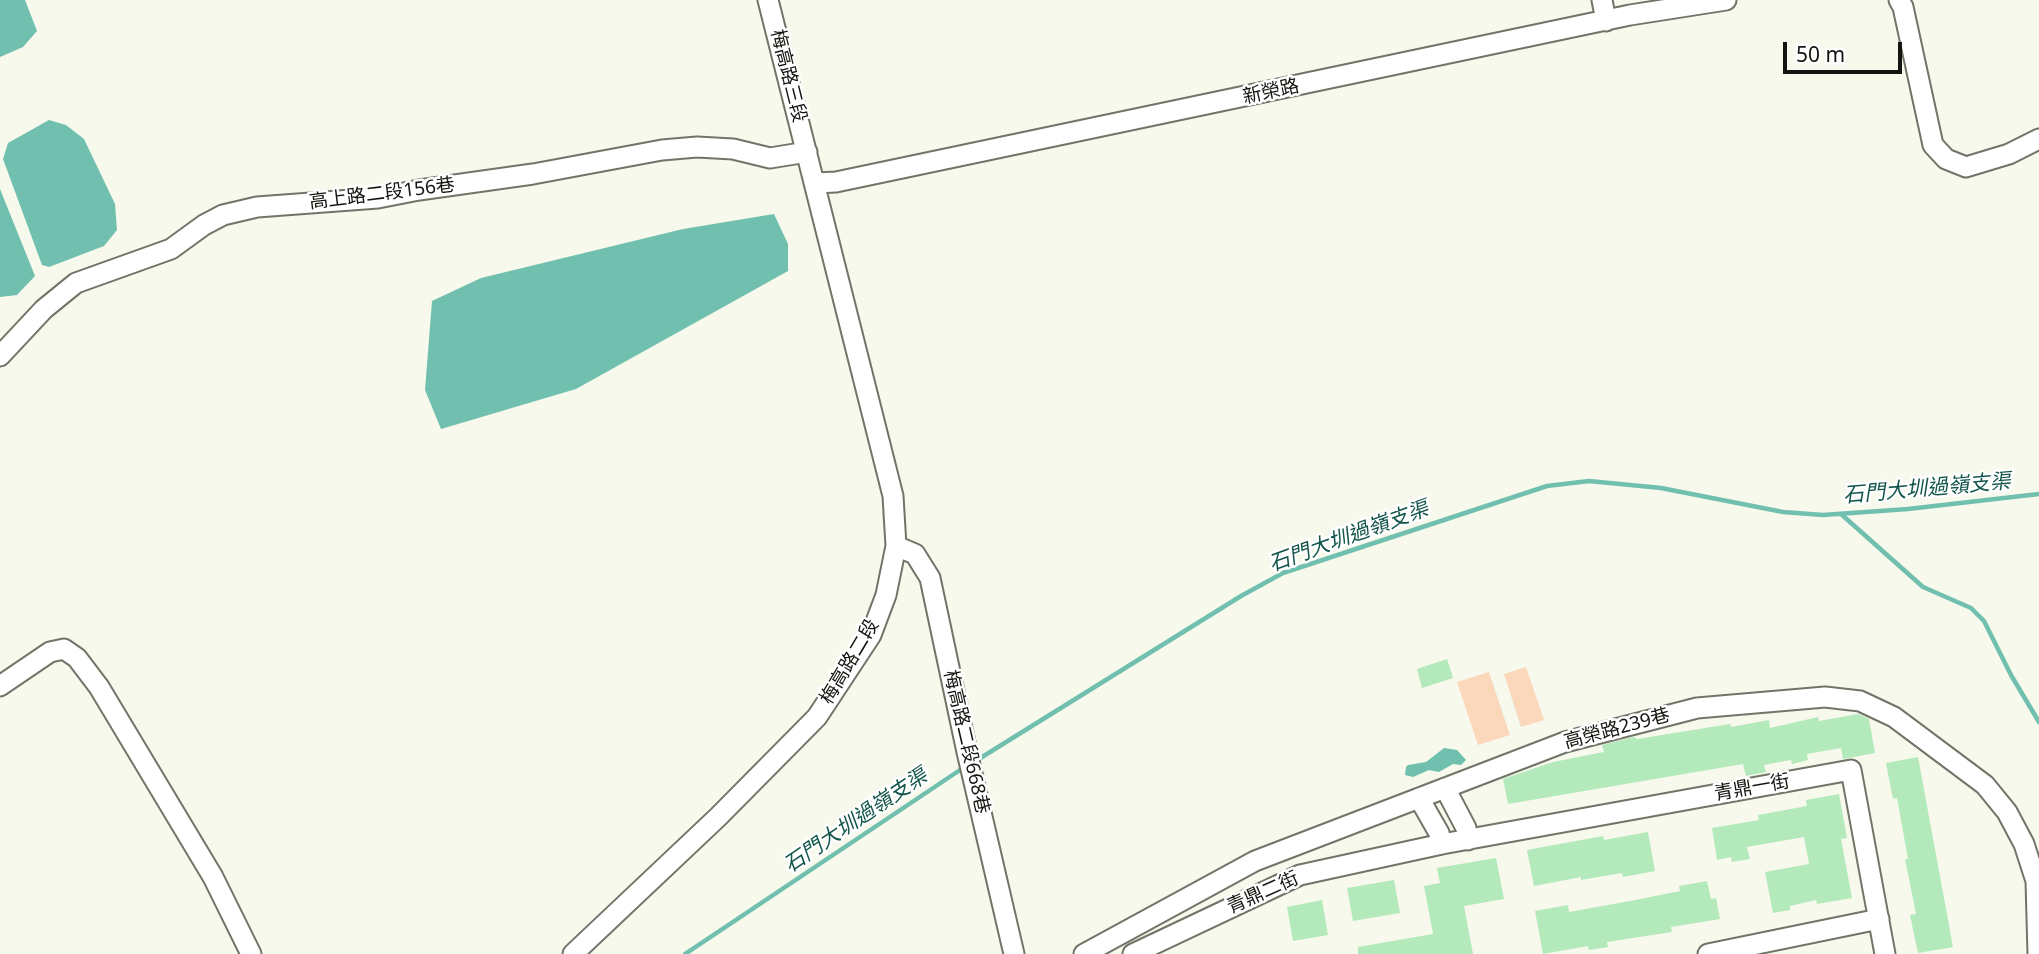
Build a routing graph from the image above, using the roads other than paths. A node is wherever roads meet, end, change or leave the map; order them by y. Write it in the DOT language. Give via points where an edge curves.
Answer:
graph roads {
  1 [pos="768,0"];
  2 [pos="1602,0"];
  3 [pos="1726,0"];
  4 [pos="1899,0"];
  5 [pos="1606,20"];
  6 [pos="2039,139"];
  7 [pos="807,152"];
  8 [pos="815,183"];
  9 [pos="0,356"];
  10 [pos="896,546"];
  11 [pos="0,686"];
  12 [pos="1445,788"];
  13 [pos="1419,797"];
  14 [pos="1468,839"];
  15 [pos="1441,844"];
  16 [pos="1879,919"];
  17 [pos="251,954"];
  18 [pos="573,954"];
  19 [pos="1014,954"];
  20 [pos="1084,954"];
  21 [pos="1133,954"];
  22 [pos="1708,954"];
  23 [pos="1885,954"];
  24 [pos="2038,954"];
  1 -- 7 [label="street, 梅高路三段"];
  2 -- 5 [label="street"];
  3 -- 5 [label="street, 新榮路"];
  4 -- 6 [label="street" via="1933,145 1946,159 1966,167"];
  5 -- 8 [label="street, 新榮路"];
  7 -- 8 [label="street, 梅高路二段"];
  7 -- 9 [label="street, 高上路二段156巷" via="770,158 733,149 662,150 378,198 257,207 223,215 171,248 76,283"];
  8 -- 10 [label="street, 梅高路二段" via="893,496"];
  10 -- 18 [label="street, 梅高路二段" via="886,595 871,635 817,717"];
  10 -- 19 [label="street, 梅高路二段668巷" via="915,554 930,578"];
  11 -- 17 [label="street" via="50,652 64,649 77,658 213,877"];
  12 -- 13 [label="street, 高榮路239巷"];
  12 -- 14 [label="street"];
  12 -- 24 [label="street, 高榮路239巷" via="1564,742 1697,708 1825,697 1860,701 1894,717 1985,785 2007,812 2036,881"];
  13 -- 15 [label="street"];
  13 -- 20 [label="street, 高榮路239巷" via="1255,860"];
  14 -- 15 [label="street, 青鼎二街"];
  14 -- 16 [label="street, 青鼎一街" via="1851,770"];
  15 -- 21 [label="street, 青鼎二街" via="1300,875"];
  16 -- 22 [label="street"];
  16 -- 23 [label="street, 青鼎一街"];
}
